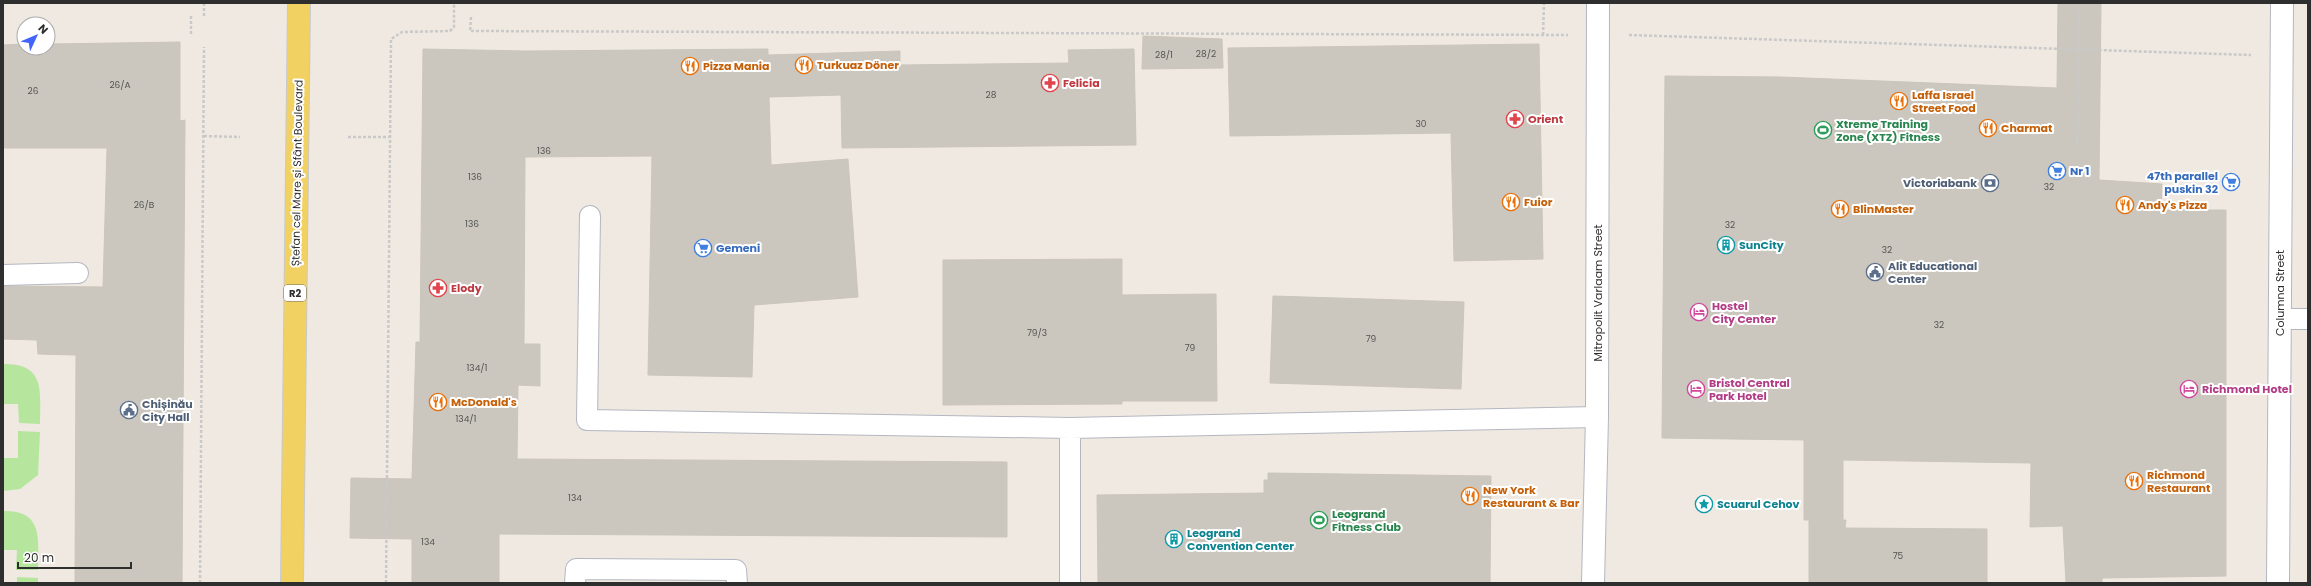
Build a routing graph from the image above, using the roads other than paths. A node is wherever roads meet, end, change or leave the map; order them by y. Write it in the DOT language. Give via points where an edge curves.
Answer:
graph roads {
  1 [pos="299,3"];
  2 [pos="1598,3"];
  3 [pos="2282,3"];
  4 [pos="590,216"];
  5 [pos="78,273"];
  6 [pos="3,275"];
  7 [pos="2280,319"];
  8 [pos="2308,319"];
  9 [pos="1597,417"];
  10 [pos="1070,428"];
  11 [pos="292,583"];
  12 [pos="575,583"];
  13 [pos="737,583"];
  14 [pos="1070,583"];
  15 [pos="1593,583"];
  16 [pos="2278,583"];
  1 -- 11 [label="main road, Ștefan cel Mare și Sfânt Boulevard / R2"];
  2 -- 9 [label="main road, Mitropolit Varlaam Street"];
  3 -- 7 [label="main road, Columna Street"];
  4 -- 10 [label="lane" via="587,420"];
  5 -- 6 [label="lane"];
  7 -- 8 [label="lane"];
  7 -- 16 [label="main road, Columna Street"];
  9 -- 10 [label="lane"];
  9 -- 15 [label="main road, Mitropolit Varlaam Street"];
  10 -- 14 [label="lane"];
  12 -- 13 [label="lane" via="576,569 736,570"];
}
